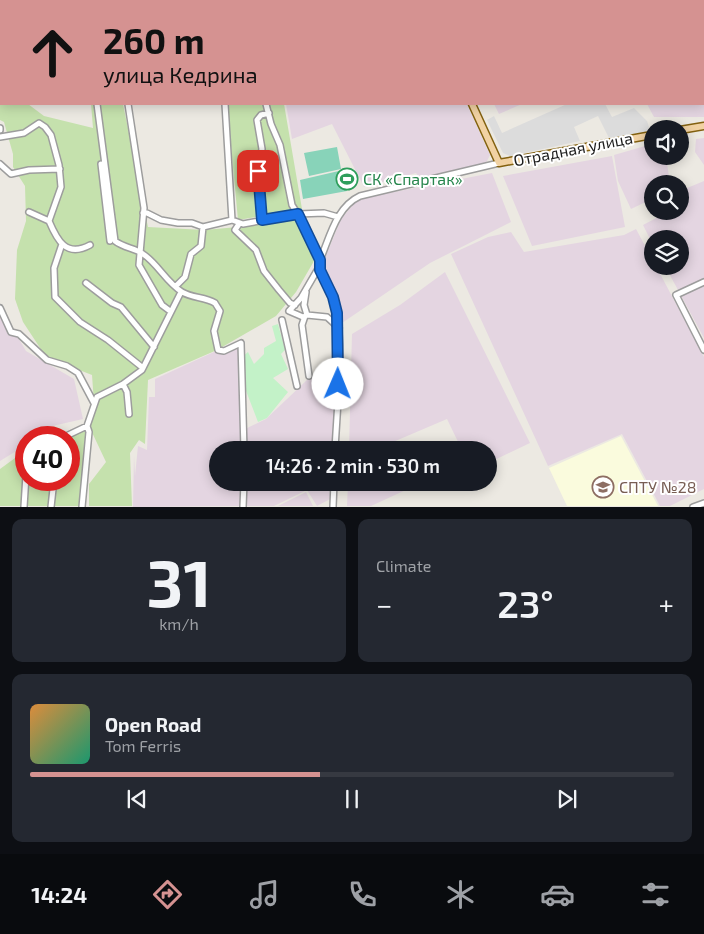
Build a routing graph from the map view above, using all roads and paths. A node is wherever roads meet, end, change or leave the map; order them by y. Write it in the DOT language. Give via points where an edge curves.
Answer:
graph roads {
  1 [pos="96,105"];
  2 [pos="96,105"];
  3 [pos="128,105"];
  4 [pos="225,105"];
  5 [pos="266,105"];
  6 [pos="472,105"];
  7 [pos="269,113"];
  8 [pos="704,126"];
  9 [pos="689,128"];
  10 [pos="644,136"];
  11 [pos="0,137"];
  12 [pos="499,163"];
  13 [pos="0,164"];
  14 [pos="60,169"];
  15 [pos="29,212"];
  16 [pos="143,213"];
  17 [pos="298,214"];
  18 [pos="338,218"];
  19 [pos="232,220"];
  20 [pos="262,220"];
  21 [pos="49,221"];
  22 [pos="240,224"];
  23 [pos="203,227"];
  24 [pos="110,241"];
  25 [pos="62,244"];
  26 [pos="90,245"];
  27 [pos="141,252"];
  28 [pos="320,260"];
  29 [pos="319,267"];
  30 [pos="704,282"];
  31 [pos="86,283"];
  32 [pos="176,286"];
  33 [pos="307,286"];
  34 [pos="181,292"];
  35 [pos="295,305"];
  36 [pos="0,308"];
  37 [pos="170,311"];
  38 [pos="337,313"];
  39 [pos="305,316"];
  40 [pos="327,317"];
  41 [pos="282,320"];
  42 [pos="339,328"];
  43 [pos="154,347"];
  44 [pos="704,350"];
  45 [pos="143,368"];
  46 [pos="308,376"];
  47 [pos="123,384"];
  48 [pos="297,386"];
  49 [pos="94,403"];
  50 [pos="129,414"];
  51 [pos="87,426"];
  52 [pos="80,429"];
  53 [pos="244,441"];
  54 [pos="335,441"];
  55 [pos="25,491"];
  56 [pos="53,491"];
  57 [pos="244,491"];
  58 [pos="334,491"];
  59 [pos="704,503"];
  60 [pos="24,506"];
  61 [pos="51,506"];
  62 [pos="82,506"];
  63 [pos="243,506"];
  64 [pos="334,506"];
  65 [pos="693,506"];
  1 -- 24 [label="street"];
  2 -- 27 [label="street" via="115,241 132,251"];
  3 -- 16 [label="street"];
  4 -- 19 [label="street"];
  5 -- 7 [label="street"];
  6 -- 12 [label="main road, Отрадная улица"];
  7 -- 17 [label="street" via="280,145 292,205"];
  7 -- 20 [label="street" via="257,120 262,149 258,171"];
  8 -- 9 [label="main road"];
  10 -- 12 [label="main road, Отрадная улица"];
  11 -- 14 [label="street" via="24,133 39,124 45,127 55,146"];
  12 -- 18 [label="street" via="360,196 348,204"];
  13 -- 14 [label="street" via="11,174"];
  14 -- 21 [label="street" via="61,187"];
  15 -- 21 [label="street"];
  16 -- 23 [label="street" via="161,220 192,222"];
  16 -- 27 [label="street"];
  17 -- 18 [label="street" via="324,213"];
  17 -- 20 [label="street"];
  17 -- 28 [label="street"];
  18 -- 28 [label="street"];
  19 -- 22 [label="street"];
  19 -- 23 [label="street"];
  20 -- 22 [label="street"];
  21 -- 25 [label="street"];
  22 -- 35 [label="street" via="235,230 256,250 264,270"];
  23 -- 32 [label="street" via="201,246 191,254 185,277"];
  25 -- 26 [label="street" via="80,250"];
  25 -- 45 [label="street" via="54,268 55,297 70,314"];
  27 -- 32 [label="street" via="166,280"];
  27 -- 37 [label="street" via="140,269 162,305"];
  28 -- 29 [label="street"];
  29 -- 33 [label="street"];
  29 -- 38 [label="street"];
  30 -- 44 [label="street" via="676,294"];
  31 -- 43 [label="street" via="121,307"];
  32 -- 34 [label="street"];
  33 -- 35 [label="street"];
  33 -- 39 [label="street"];
  34 -- 37 [label="street"];
  34 -- 53 [label="street" via="212,301 218,306 220,313 214,331 218,350 224,351 241,343"];
  35 -- 39 [label="street" via="289,311"];
  36 -- 49 [label="street" via="12,332 19,334 48,360 78,373"];
  37 -- 43 [label="street"];
  38 -- 40 [label="street"];
  38 -- 42 [label="street"];
  39 -- 40 [label="street"];
  39 -- 46 [label="street"];
  40 -- 42 [label="street"];
  41 -- 48 [label="street"];
  42 -- 54 [label="street"];
  43 -- 45 [label="street"];
  45 -- 47 [label="street"];
  47 -- 49 [label="street" via="97,398"];
  47 -- 50 [label="street" via="128,392"];
  49 -- 51 [label="street"];
  51 -- 52 [label="street"];
  51 -- 62 [label="street"];
  55 -- 60 [label="street"];
  56 -- 61 [label="street"];
  57 -- 63 [label="street"];
  58 -- 64 [label="street"];
  59 -- 65 [label="street"];
}
